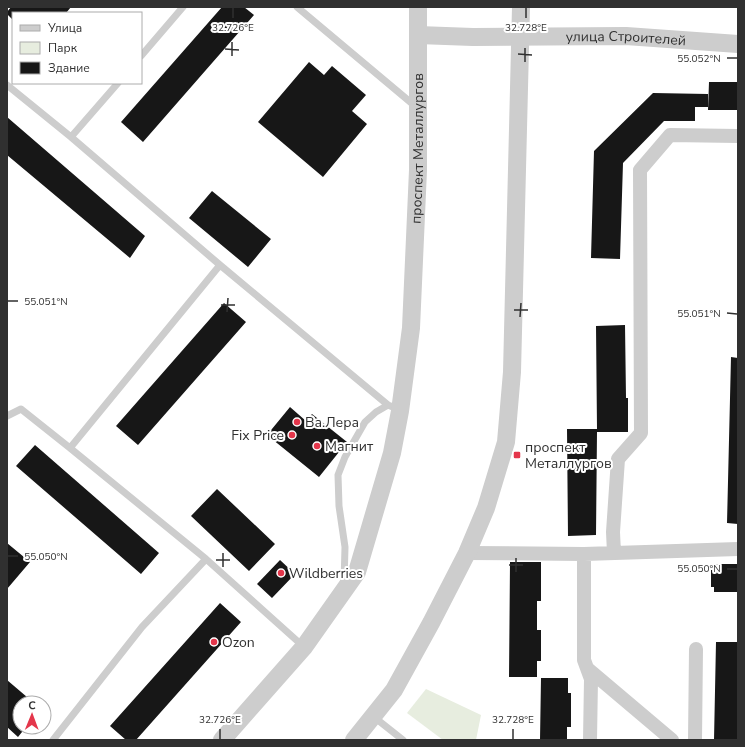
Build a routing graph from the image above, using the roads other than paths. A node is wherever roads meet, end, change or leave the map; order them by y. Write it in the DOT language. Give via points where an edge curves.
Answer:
graph roads {
  1 [pos="183,7"];
  2 [pos="297,7"];
  3 [pos="418,7"];
  4 [pos="521,7"];
  5 [pos="418,35"];
  6 [pos="521,36"];
  7 [pos="738,44"];
  8 [pos="142,55"];
  9 [pos="117,84"];
  10 [pos="7,85"];
  11 [pos="419,109"];
  12 [pos="738,136"];
  13 [pos="71,137"];
  14 [pos="220,266"];
  15 [pos="394,408"];
  16 [pos="7,416"];
  17 [pos="70,448"];
  18 [pos="738,549"];
  19 [pos="467,553"];
  20 [pos="614,553"];
  21 [pos="584,554"];
  22 [pos="206,559"];
  23 [pos="344,590"];
  24 [pos="304,647"];
  25 [pos="696,649"];
  26 [pos="588,669"];
  27 [pos="374,717"];
  28 [pos="53,740"];
  29 [pos="222,740"];
  30 [pos="354,740"];
  31 [pos="403,740"];
  32 [pos="590,740"];
  33 [pos="672,740"];
  34 [pos="695,740"];
  1 -- 8 [label="lane"];
  2 -- 11 [label="lane"];
  3 -- 5 [label="street, проспект Металлургов"];
  4 -- 6 [label="street"];
  5 -- 6 [label="street, улица Строителей"];
  5 -- 11 [label="street, проспект Металлургов"];
  6 -- 7 [label="street, улица Строителей" via="626,36"];
  6 -- 19 [label="street" via="512,372 506,442 486,508"];
  9 -- 13 [label="lane"];
  10 -- 13 [label="lane"];
  11 -- 15 [label="street, проспект Металлургов" via="411,328"];
  12 -- 20 [label="street" via="670,135 640,170 641,433 618,458"];
  13 -- 14 [label="lane"];
  14 -- 15 [label="lane"];
  14 -- 17 [label="lane"];
  15 -- 23 [label="street, проспект Металлургов" via="392,453 356,572"];
  15 -- 23 [label="lane" via="376,412 365,422 338,475 345,547"];
  16 -- 17 [label="lane" via="21,409"];
  17 -- 22 [label="lane"];
  18 -- 20 [label="street"];
  19 -- 21 [label="street"];
  19 -- 27 [label="street" via="394,690"];
  20 -- 21 [label="street"];
  21 -- 26 [label="street" via="584,660"];
  22 -- 24 [label="lane"];
  22 -- 28 [label="lane" via="142,627"];
  23 -- 24 [label="street, проспект Металлургов"];
  24 -- 29 [label="street, проспект Металлургов"];
  25 -- 34 [label="street"];
  26 -- 32 [label="street" via="591,679"];
  26 -- 33 [label="street"];
  27 -- 30 [label="street"];
  27 -- 31 [label="lane"];
}
